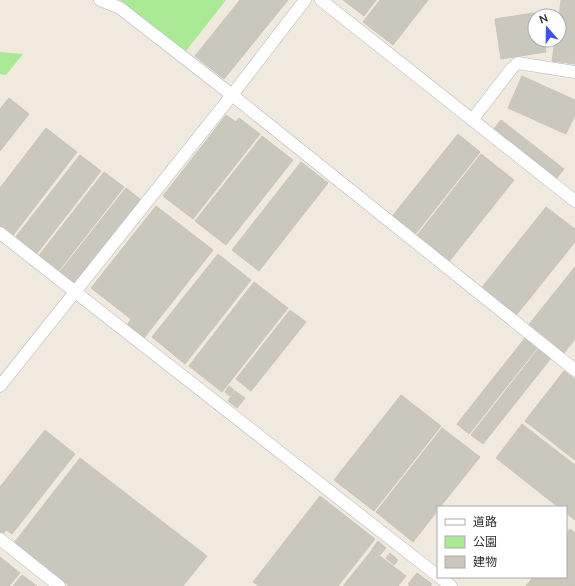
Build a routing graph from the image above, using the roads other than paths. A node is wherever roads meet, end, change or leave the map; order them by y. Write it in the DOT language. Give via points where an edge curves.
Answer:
graph roads {
  1 [pos="100,0"];
  2 [pos="305,0"];
  3 [pos="320,0"];
  4 [pos="575,72"];
  5 [pos="232,95"];
  6 [pos="472,120"];
  7 [pos="575,201"];
  8 [pos="0,233"];
  9 [pos="74,291"];
  10 [pos="575,370"];
  11 [pos="0,386"];
  12 [pos="0,539"];
  13 [pos="437,575"];
  14 [pos="440,578"];
  15 [pos="59,586"];
  16 [pos="451,586"];
  1 -- 5 [label="street" via="120,8"];
  2 -- 5 [label="street"];
  3 -- 6 [label="street"];
  4 -- 6 [label="street" via="518,63"];
  5 -- 9 [label="street"];
  5 -- 10 [label="street"];
  6 -- 7 [label="street"];
  8 -- 9 [label="street"];
  9 -- 11 [label="street"];
  9 -- 13 [label="street"];
  12 -- 15 [label="street"];
  14 -- 16 [label="street"];
}
